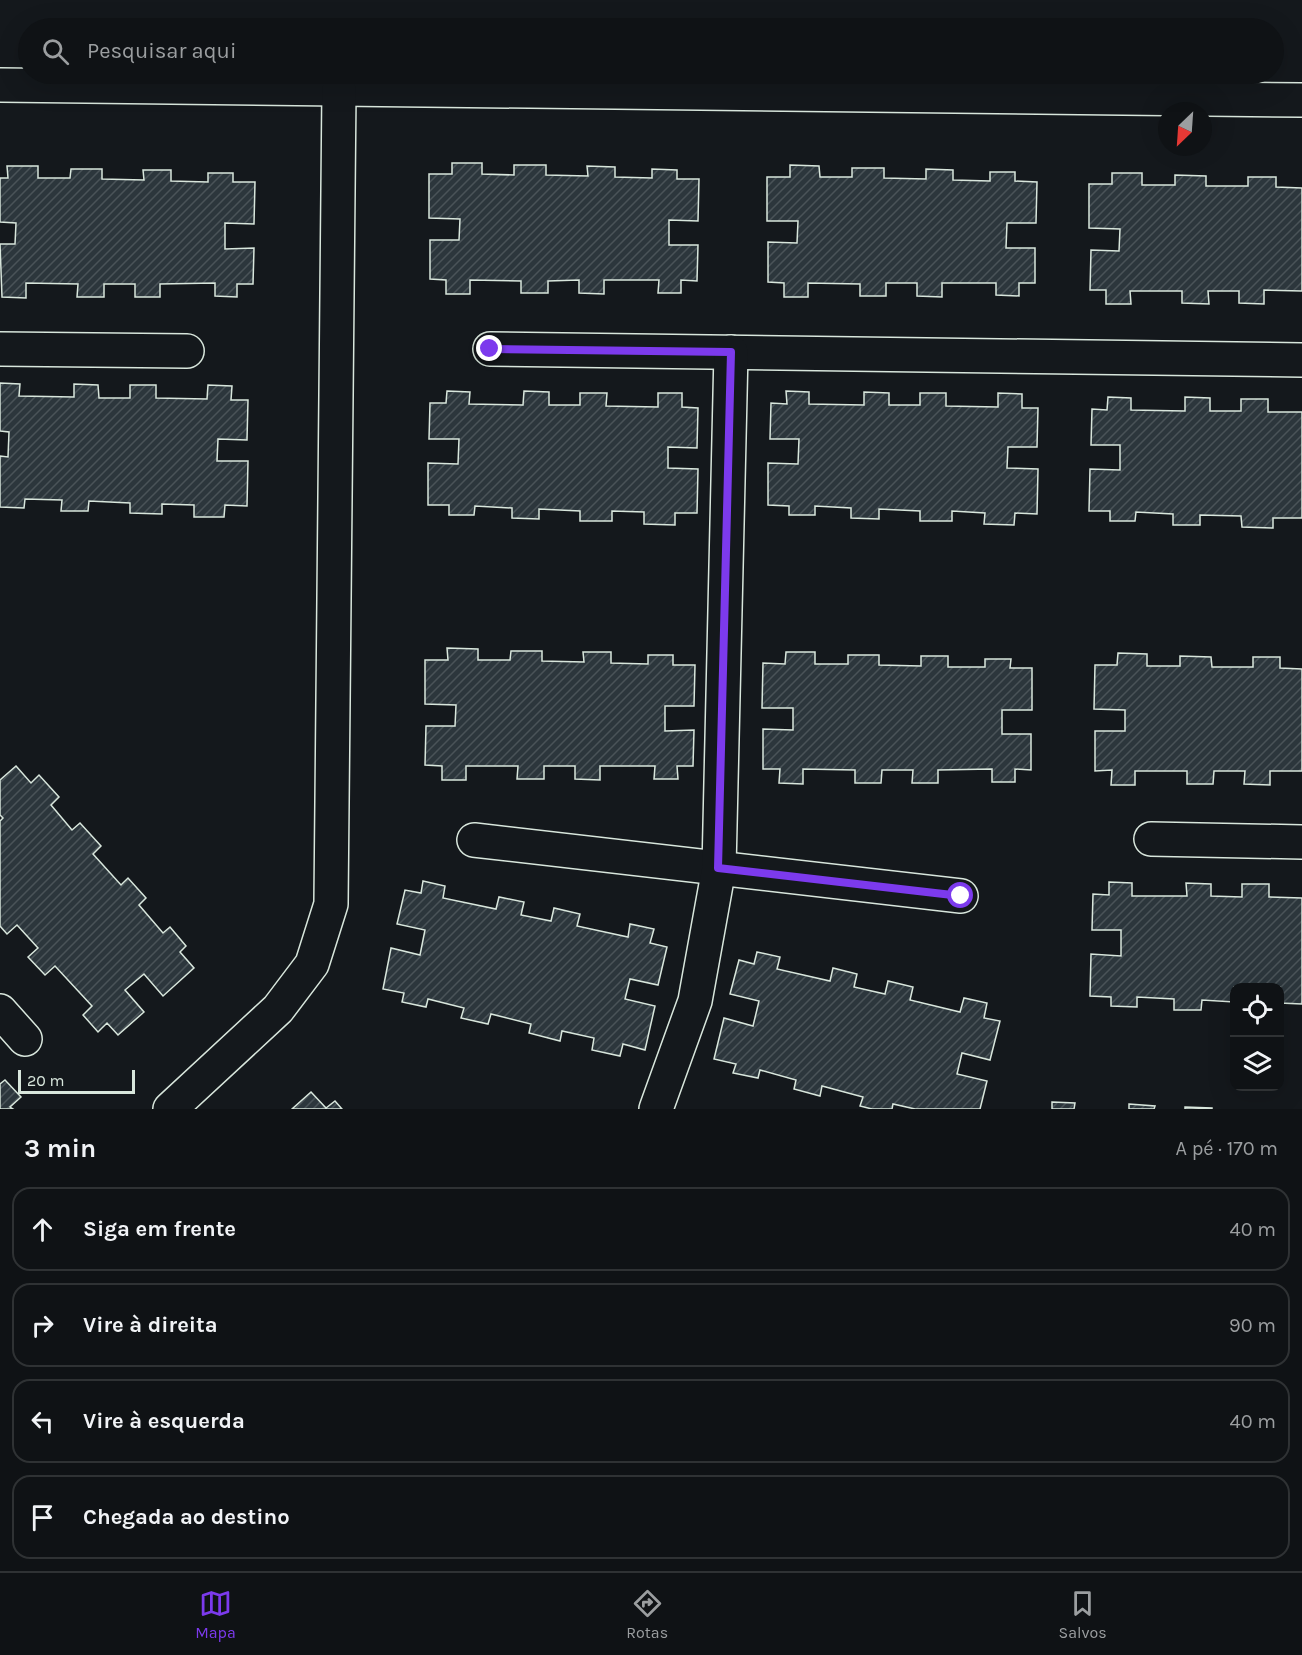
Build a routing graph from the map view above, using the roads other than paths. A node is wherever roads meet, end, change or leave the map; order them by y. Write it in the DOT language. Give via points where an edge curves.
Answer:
graph roads {
  1 [pos="0,85"];
  2 [pos="339,90"];
  3 [pos="1302,100"];
  4 [pos="0,349"];
  5 [pos="490,349"];
  6 [pos="187,351"];
  7 [pos="731,352"];
  8 [pos="1302,360"];
  9 [pos="1151,839"];
  10 [pos="474,840"];
  11 [pos="1302,842"];
  12 [pos="718,868"];
  13 [pos="961,896"];
  14 [pos="0,1011"];
  15 [pos="25,1039"];
  16 [pos="171,1109"];
  17 [pos="656,1109"];
  1 -- 2 [label="street"];
  2 -- 3 [label="street"];
  2 -- 16 [label="street" via="331,904 312,964 278,1009"];
  4 -- 6 [label="street"];
  5 -- 7 [label="street"];
  7 -- 8 [label="street"];
  7 -- 12 [label="street"];
  9 -- 11 [label="street"];
  10 -- 12 [label="street"];
  12 -- 13 [label="street"];
  12 -- 17 [label="street" via="695,1001"];
  14 -- 15 [label="street"];
}
